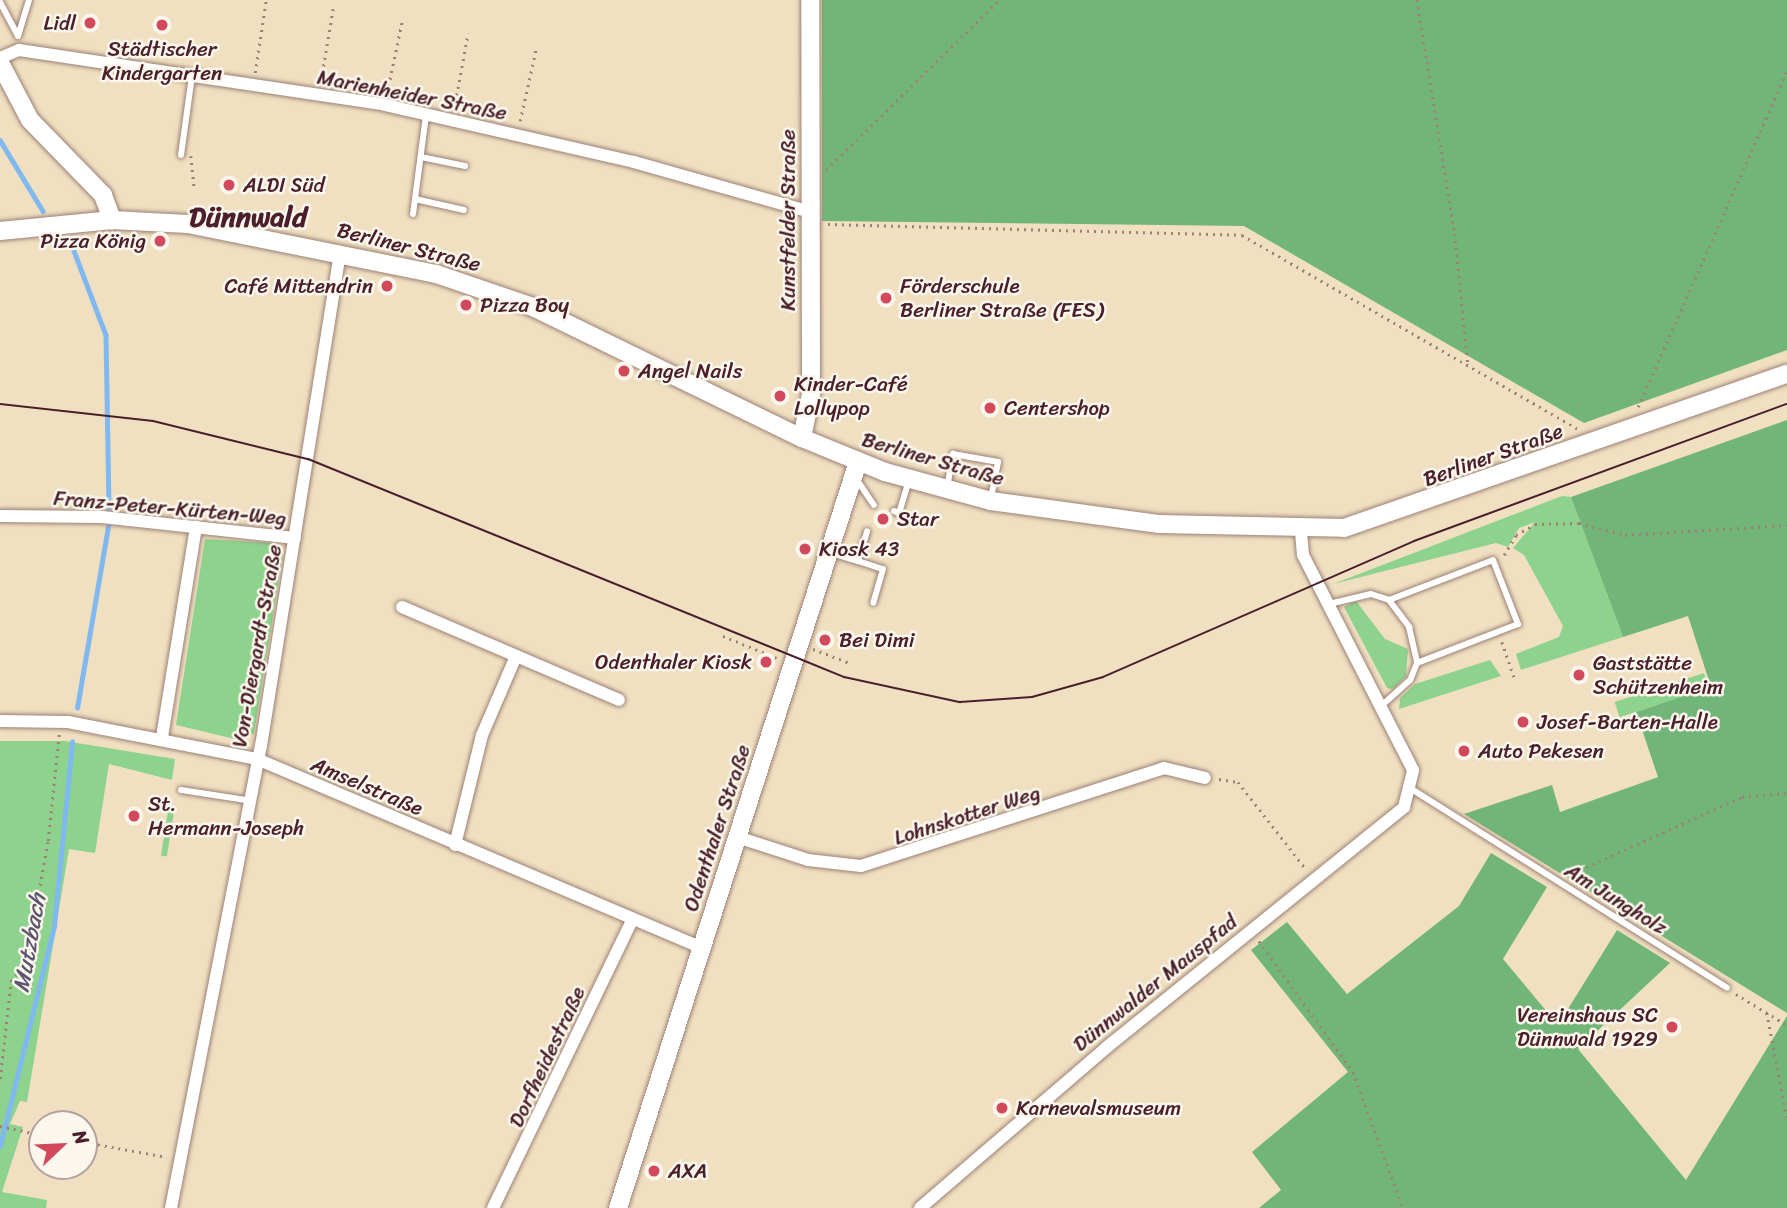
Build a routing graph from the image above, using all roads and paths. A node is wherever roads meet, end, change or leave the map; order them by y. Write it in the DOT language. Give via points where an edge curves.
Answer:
graph roads {
  1 [pos="29,0"];
  2 [pos="267,0"];
  3 [pos="810,0"];
  4 [pos="999,0"];
  5 [pos="1416,0"];
  6 [pos="0,2"];
  7 [pos="333,8"];
  8 [pos="402,20"];
  9 [pos="468,33"];
  10 [pos="18,36"];
  11 [pos="536,49"];
  12 [pos="19,50"];
  13 [pos="0,58"];
  14 [pos="0,63"];
  15 [pos="1787,71"];
  16 [pos="192,76"];
  17 [pos="253,85"];
  18 [pos="318,95"];
  19 [pos="385,105"];
  20 [pos="427,113"];
  21 [pos="452,118"];
  22 [pos="516,135"];
  23 [pos="181,155"];
  24 [pos="421,157"];
  25 [pos="465,166"];
  26 [pos="811,178"];
  27 [pos="194,187"];
  28 [pos="415,199"];
  29 [pos="464,210"];
  30 [pos="413,214"];
  31 [pos="811,218"];
  32 [pos="112,220"];
  33 [pos="0,231"];
  34 [pos="340,253"];
  35 [pos="1468,366"];
  36 [pos="1787,374"];
  37 [pos="1636,411"];
  38 [pos="802,439"];
  39 [pos="1586,446"];
  40 [pos="856,469"];
  41 [pos="909,479"];
  42 [pos="947,490"];
  43 [pos="991,501"];
  44 [pos="874,508"];
  45 [pos="894,511"];
  46 [pos="0,516"];
  47 [pos="1787,525"];
  48 [pos="197,527"];
  49 [pos="867,531"];
  50 [pos="1301,531"];
  51 [pos="295,538"];
  52 [pos="1510,548"];
  53 [pos="829,552"];
  54 [pos="858,561"];
  55 [pos="1388,600"];
  56 [pos="873,603"];
  57 [pos="1329,604"];
  58 [pos="402,607"];
  59 [pos="1499,632"];
  60 [pos="723,636"];
  61 [pos="800,644"];
  62 [pos="516,656"];
  63 [pos="849,663"];
  64 [pos="1417,663"];
  65 [pos="793,664"];
  66 [pos="1514,677"];
  67 [pos="619,700"];
  68 [pos="1382,705"];
  69 [pos="0,721"];
  70 [pos="65,722"];
  71 [pos="162,737"];
  72 [pos="257,759"];
  73 [pos="1205,778"];
  74 [pos="181,790"];
  75 [pos="1413,790"];
  76 [pos="1787,793"];
  77 [pos="246,800"];
  78 [pos="737,836"];
  79 [pos="455,845"];
  80 [pos="1314,879"];
  81 [pos="1555,882"];
  82 [pos="632,920"];
  83 [pos="1251,930"];
  84 [pos="702,948"];
  85 [pos="1727,988"];
  86 [pos="1767,1013"];
  87 [pos="1787,1025"];
  88 [pos="0,1079"];
  89 [pos="1787,1119"];
  90 [pos="0,1126"];
  91 [pos="28,1132"];
  92 [pos="98,1144"];
  93 [pos="180,1159"];
  94 [pos="171,1208"];
  95 [pos="492,1208"];
  96 [pos="618,1208"];
  97 [pos="920,1208"];
  98 [pos="1403,1208"];
  1 -- 10 [label="lane"];
  2 -- 17 [label="path"];
  3 -- 26 [label="main road, Kunstfelder Straße"];
  4 -- 26 [label="path" via="831,168"];
  5 -- 35 [label="path" via="1455,234"];
  6 -- 10 [label="lane"];
  7 -- 18 [label="path"];
  8 -- 19 [label="path"];
  9 -- 21 [label="path"];
  10 -- 12 [label="lane"];
  11 -- 22 [label="path"];
  12 -- 13 [label="street"];
  12 -- 16 [label="street, Marienheider Straße"];
  14 -- 32 [label="main road" via="30,120 103,195"];
  15 -- 37 [label="path"];
  16 -- 17 [label="street, Marienheider Straße"];
  16 -- 23 [label="lane"];
  17 -- 18 [label="street, Marienheider Straße"];
  18 -- 19 [label="street, Marienheider Straße"];
  19 -- 20 [label="street, Marienheider Straße"];
  20 -- 21 [label="street, Marienheider Straße"];
  20 -- 24 [label="lane"];
  21 -- 22 [label="street, Marienheider Straße"];
  22 -- 31 [label="street, Marienheider Straße"];
  23 -- 27 [label="path" via="195,162"];
  24 -- 25 [label="lane"];
  24 -- 28 [label="lane"];
  26 -- 31 [label="main road, Kunstfelder Straße"];
  28 -- 29 [label="lane"];
  28 -- 30 [label="lane"];
  31 -- 35 [label="path" via="1242,235"];
  31 -- 38 [label="main road, Kunstfelder Straße" via="811,405"];
  32 -- 33 [label="main road, Berliner Straße"];
  32 -- 34 [label="main road, Berliner Straße" via="188,224"];
  34 -- 38 [label="main road, Berliner Straße" via="436,274 524,303"];
  34 -- 51 [label="street, Von-Diergardt-Straße"];
  35 -- 39 [label="path" via="1576,424"];
  36 -- 39 [label="main road, Berliner Straße"];
  38 -- 40 [label="main road, Berliner Straße"];
  39 -- 50 [label="main road, Berliner Straße" via="1368,522"];
  40 -- 41 [label="main road, Berliner Straße"];
  40 -- 44 [label="lane"];
  40 -- 53 [label="main road, Odenthaler Straße"];
  41 -- 42 [label="main road, Berliner Straße"];
  41 -- 45 [label="lane" via="899,513"];
  42 -- 43 [label="main road, Berliner Straße"];
  42 -- 43 [label="lane" via="953,454 998,462"];
  43 -- 50 [label="main road, Berliner Straße" via="1159,524"];
  46 -- 48 [label="street, Franz-Peter-Kürten-Weg" via="109,517"];
  47 -- 52 [label="path" via="1625,535 1579,523 1535,524 1521,530"];
  48 -- 51 [label="street, Franz-Peter-Kürten-Weg"];
  48 -- 71 [label="street"];
  49 -- 54 [label="lane"];
  50 -- 57 [label="street" via="1303,555"];
  51 -- 72 [label="street, Von-Diergardt-Straße"];
  53 -- 54 [label="lane"];
  53 -- 61 [label="main road, Odenthaler Straße"];
  54 -- 56 [label="lane" via="883,569"];
  55 -- 57 [label="lane" via="1352,595"];
  55 -- 59 [label="lane" via="1493,560 1518,624"];
  55 -- 64 [label="lane" via="1409,627"];
  57 -- 68 [label="street"];
  58 -- 62 [label="street"];
  59 -- 64 [label="lane"];
  59 -- 66 [label="path"];
  60 -- 65 [label="path"];
  61 -- 63 [label="path"];
  61 -- 65 [label="main road, Odenthaler Straße"];
  62 -- 67 [label="street"];
  62 -- 79 [label="street" via="482,735"];
  64 -- 68 [label="lane" via="1410,680"];
  65 -- 78 [label="main road, Odenthaler Straße"];
  68 -- 75 [label="street" via="1413,770"];
  69 -- 70 [label="street, Amselstraße"];
  70 -- 71 [label="street, Amselstraße"];
  70 -- 88 [label="path" via="26,961 12,981 4,1020 8,1046"];
  71 -- 72 [label="street, Amselstraße"];
  72 -- 77 [label="street, Von-Diergardt-Straße"];
  72 -- 79 [label="street, Amselstraße"];
  73 -- 78 [label="street, Lohnskotter Weg" via="1164,768 861,866 808,860"];
  73 -- 80 [label="path" via="1238,782"];
  74 -- 77 [label="lane"];
  75 -- 80 [label="street, Dünnwalder Mauspfad" via="1404,807"];
  75 -- 81 [label="lane, Am Jungholz"];
  76 -- 81 [label="path" via="1742,797"];
  77 -- 93 [label="street, Von-Diergardt-Straße"];
  78 -- 84 [label="main road, Odenthaler Straße"];
  79 -- 82 [label="street, Amselstraße"];
  80 -- 83 [label="street, Dünnwalder Mauspfad"];
  81 -- 85 [label="lane, Am Jungholz"];
  82 -- 84 [label="street, Amselstraße"];
  82 -- 95 [label="street, Dorfheidestraße"];
  83 -- 97 [label="street, Dünnwalder Mauspfad"];
  83 -- 98 [label="path" via="1353,1072"];
  84 -- 96 [label="main road, Odenthaler Straße"];
  85 -- 86 [label="path"];
  86 -- 87 [label="path"];
  86 -- 89 [label="path"];
  90 -- 91 [label="path"];
  92 -- 93 [label="path"];
  93 -- 94 [label="street, Von-Diergardt-Straße"];
}
